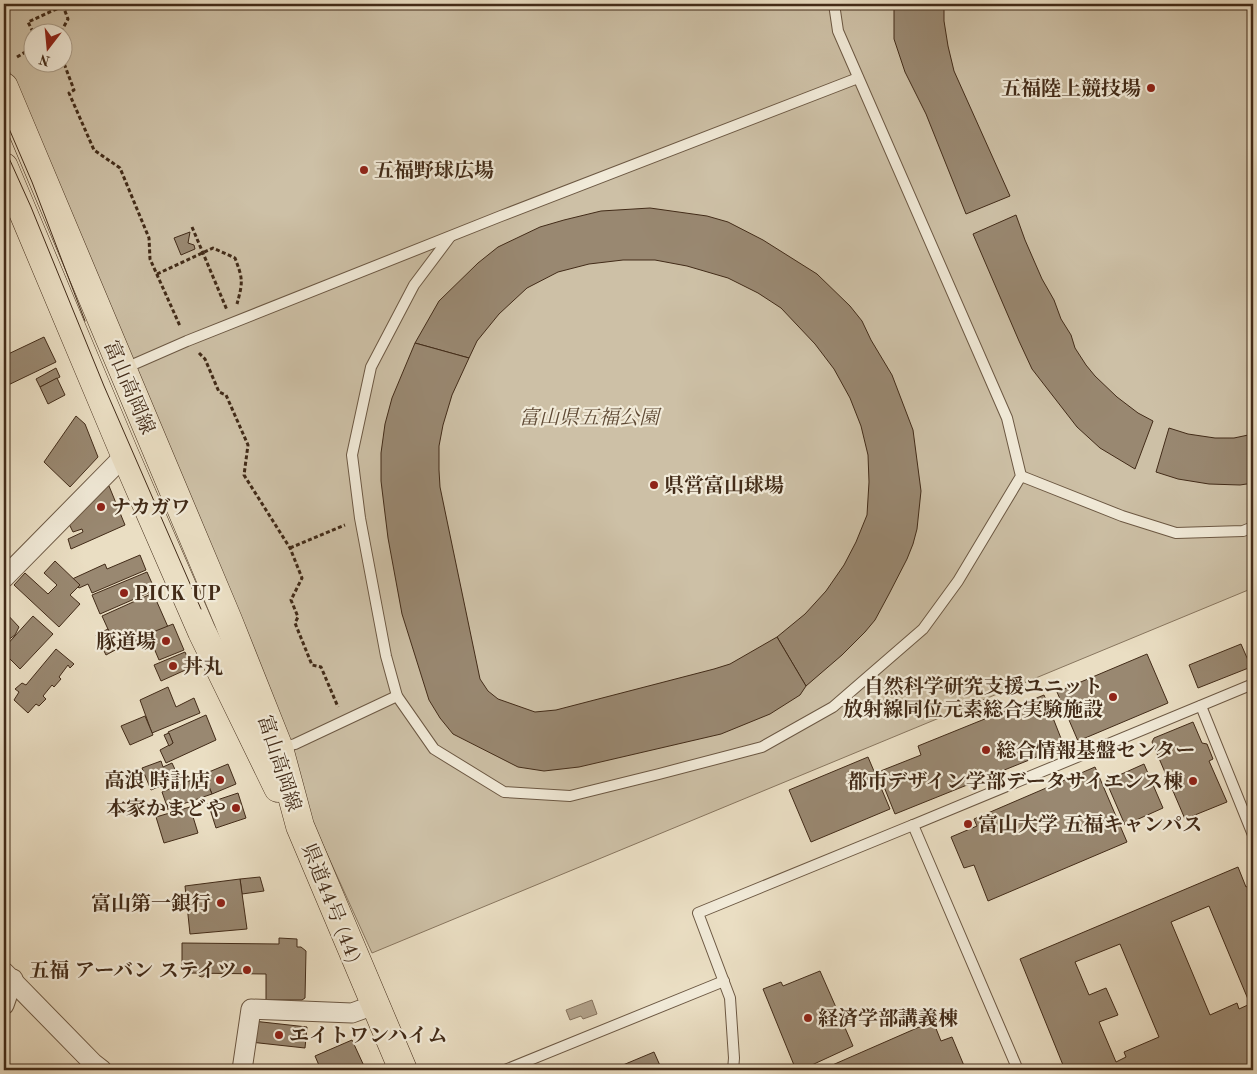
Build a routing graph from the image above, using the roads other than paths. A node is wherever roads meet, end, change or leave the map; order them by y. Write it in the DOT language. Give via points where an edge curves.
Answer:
graph roads {
  1 [pos="834,4"];
  2 [pos="858,78"];
  3 [pos="4,87"];
  4 [pos="4,167"];
  5 [pos="450,237"];
  6 [pos="122,369"];
  7 [pos="125,455"];
  8 [pos="1021,476"];
  9 [pos="1253,527"];
  10 [pos="4,578"];
  11 [pos="1253,684"];
  12 [pos="397,696"];
  13 [pos="1201,706"];
  14 [pos="279,748"];
  15 [pos="913,825"];
  16 [pos="300,826"];
  17 [pos="1253,835"];
  18 [pos="8,976"];
  19 [pos="724,981"];
  20 [pos="4,1005"];
  21 [pos="374,1005"];
  22 [pos="84,1063"];
  23 [pos="102,1070"];
  24 [pos="242,1070"];
  25 [pos="403,1070"];
  26 [pos="508,1070"];
  27 [pos="733,1070"];
  28 [pos="1018,1070"];
  1 -- 2 [label="lane" via="838,31"];
  2 -- 5 [label="lane"];
  2 -- 8 [label="lane" via="1007,418"];
  3 -- 6 [label="main road, 富山高岡線"];
  4 -- 7 [label="main road, 富山高岡線"];
  5 -- 6 [label="lane"];
  5 -- 12 [label="lane" via="414,285 371,366 352,455 360,518 386,656"];
  6 -- 14 [label="main road, 富山高岡線"];
  7 -- 10 [label="street"];
  7 -- 16 [label="main road, 富山高岡線" via="206,641 269,772"];
  8 -- 9 [label="lane" via="1122,516 1176,533 1243,531"];
  8 -- 12 [label="lane" via="958,581 923,630 833,707 762,747 570,796 504,792 434,749"];
  11 -- 13 [label="lane"];
  12 -- 14 [label="lane" via="295,744"];
  13 -- 15 [label="lane"];
  13 -- 17 [label="lane"];
  14 -- 16 [label="main road, 富山高岡線"];
  15 -- 19 [label="lane" via="698,913"];
  15 -- 28 [label="lane"];
  16 -- 21 [label="main road, 県道44号 (44)"];
  18 -- 20 [label="street"];
  18 -- 22 [label="street"];
  19 -- 26 [label="lane"];
  19 -- 27 [label="lane" via="730,998"];
  21 -- 24 [label="street" via="352,1013 251,1009"];
  21 -- 25 [label="main road"];
  22 -- 23 [label="street"];
}
